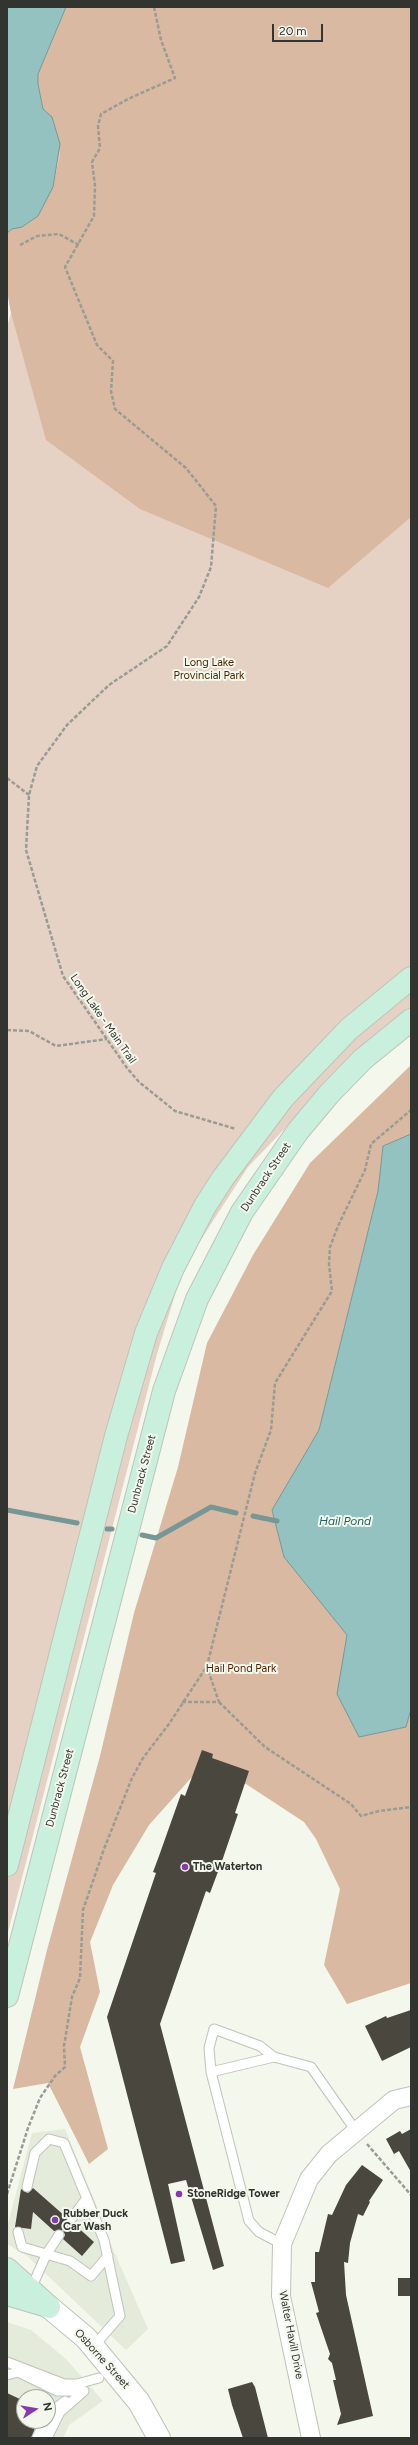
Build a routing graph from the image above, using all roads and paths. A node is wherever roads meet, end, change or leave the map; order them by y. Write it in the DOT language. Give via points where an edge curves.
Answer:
graph roads {
  1 [pos="154,7"];
  2 [pos="20,245"];
  3 [pos="80,245"];
  4 [pos="7,778"];
  5 [pos="28,795"];
  6 [pos="411,978"];
  7 [pos="411,1020"];
  8 [pos="7,1030"];
  9 [pos="107,1039"];
  10 [pos="411,1110"];
  11 [pos="254,1134"];
  12 [pos="207,1666"];
  13 [pos="182,1702"];
  14 [pos="219,1702"];
  15 [pos="411,1807"];
  16 [pos="7,1865"];
  17 [pos="7,1996"];
  18 [pos="274,2057"];
  19 [pos="211,2072"];
  20 [pos="411,2096"];
  21 [pos="356,2131"];
  22 [pos="27,2187"];
  23 [pos="7,2194"];
  24 [pos="411,2195"];
  25 [pos="88,2198"];
  26 [pos="72,2218"];
  27 [pos="18,2232"];
  28 [pos="59,2235"];
  29 [pos="282,2244"];
  30 [pos="46,2254"];
  31 [pos="108,2256"];
  32 [pos="7,2269"];
  33 [pos="7,2285"];
  34 [pos="31,2290"];
  35 [pos="7,2294"];
  36 [pos="49,2307"];
  37 [pos="94,2347"];
  38 [pos="7,2362"];
  39 [pos="7,2375"];
  40 [pos="99,2378"];
  41 [pos="84,2391"];
  42 [pos="56,2407"];
  43 [pos="47,2438"];
  44 [pos="159,2438"];
  45 [pos="311,2438"];
  1 -- 3 [label="path" via="161,40 175,78 101,114 98,126 100,148 92,162 95,186 94,216"];
  2 -- 3 [label="path" via="37,236 59,234"];
  3 -- 5 [label="path, Long Lake - Main Trail" via="65,266 97,345 113,361 111,391 115,409 186,468 216,506 211,567 199,597 167,646 109,685 68,726 37,766"];
  4 -- 5 [label="path"];
  5 -- 9 [label="path, Long Lake - Main Trail" via="26,850 63,976"];
  6 -- 11 [label="main road" via="361,1018 327,1050"];
  7 -- 17 [label="main road, Dunbrack Street" via="363,1059 298,1131 242,1212 197,1299 164,1391"];
  8 -- 9 [label="path" via="28,1031 56,1046"];
  9 -- 11 [label="path, Long Lake - Main Trail" via="139,1082 176,1110"];
  10 -- 12 [label="path" via="371,1144 365,1170 330,1247 332,1290 275,1383 270,1430 255,1473"];
  11 -- 16 [label="main road" via="223,1178 188,1237 146,1333 89,1537"];
  12 -- 13 [label="path"];
  12 -- 14 [label="path"];
  13 -- 14 [label="path"];
  13 -- 23 [label="path" via="132,1778 104,1849 83,1910 80,1978 72,1997 65,2039 65,2067 40,2098"];
  14 -- 15 [label="path" via="265,1747 350,1804 361,1816"];
  18 -- 19 [label="lane"];
  18 -- 19 [label="lane" via="260,2046 214,2030 209,2048"];
  18 -- 21 [label="lane" via="311,2067"];
  19 -- 29 [label="lane" via="249,2221 259,2232"];
  20 -- 21 [label="street, Walter Havill Drive" via="394,2100"];
  21 -- 24 [label="path"];
  21 -- 29 [label="street, Walter Havill Drive" via="330,2154 309,2180"];
  22 -- 25 [label="lane" via="35,2153 49,2138 64,2143"];
  25 -- 26 [label="lane"];
  25 -- 31 [label="lane"];
  27 -- 30 [label="lane" via="22,2246"];
  28 -- 30 [label="lane"];
  29 -- 45 [label="street, Walter Havill Drive" via="281,2296"];
  30 -- 31 [label="lane" via="70,2261 91,2276"];
  30 -- 34 [label="lane"];
  31 -- 37 [label="lane" via="120,2316"];
  32 -- 34 [label="main road"];
  33 -- 36 [label="street, Osborne Street"];
  34 -- 36 [label="main road"];
  35 -- 36 [label="main road"];
  36 -- 37 [label="street, Osborne Street"];
  37 -- 44 [label="street, Osborne Street" via="138,2402"];
  38 -- 40 [label="lane" via="64,2384 77,2384"];
  39 -- 41 [label="lane" via="18,2372 56,2390"];
  41 -- 42 [label="lane"];
  41 -- 43 [label="lane" via="60,2412"];
}
